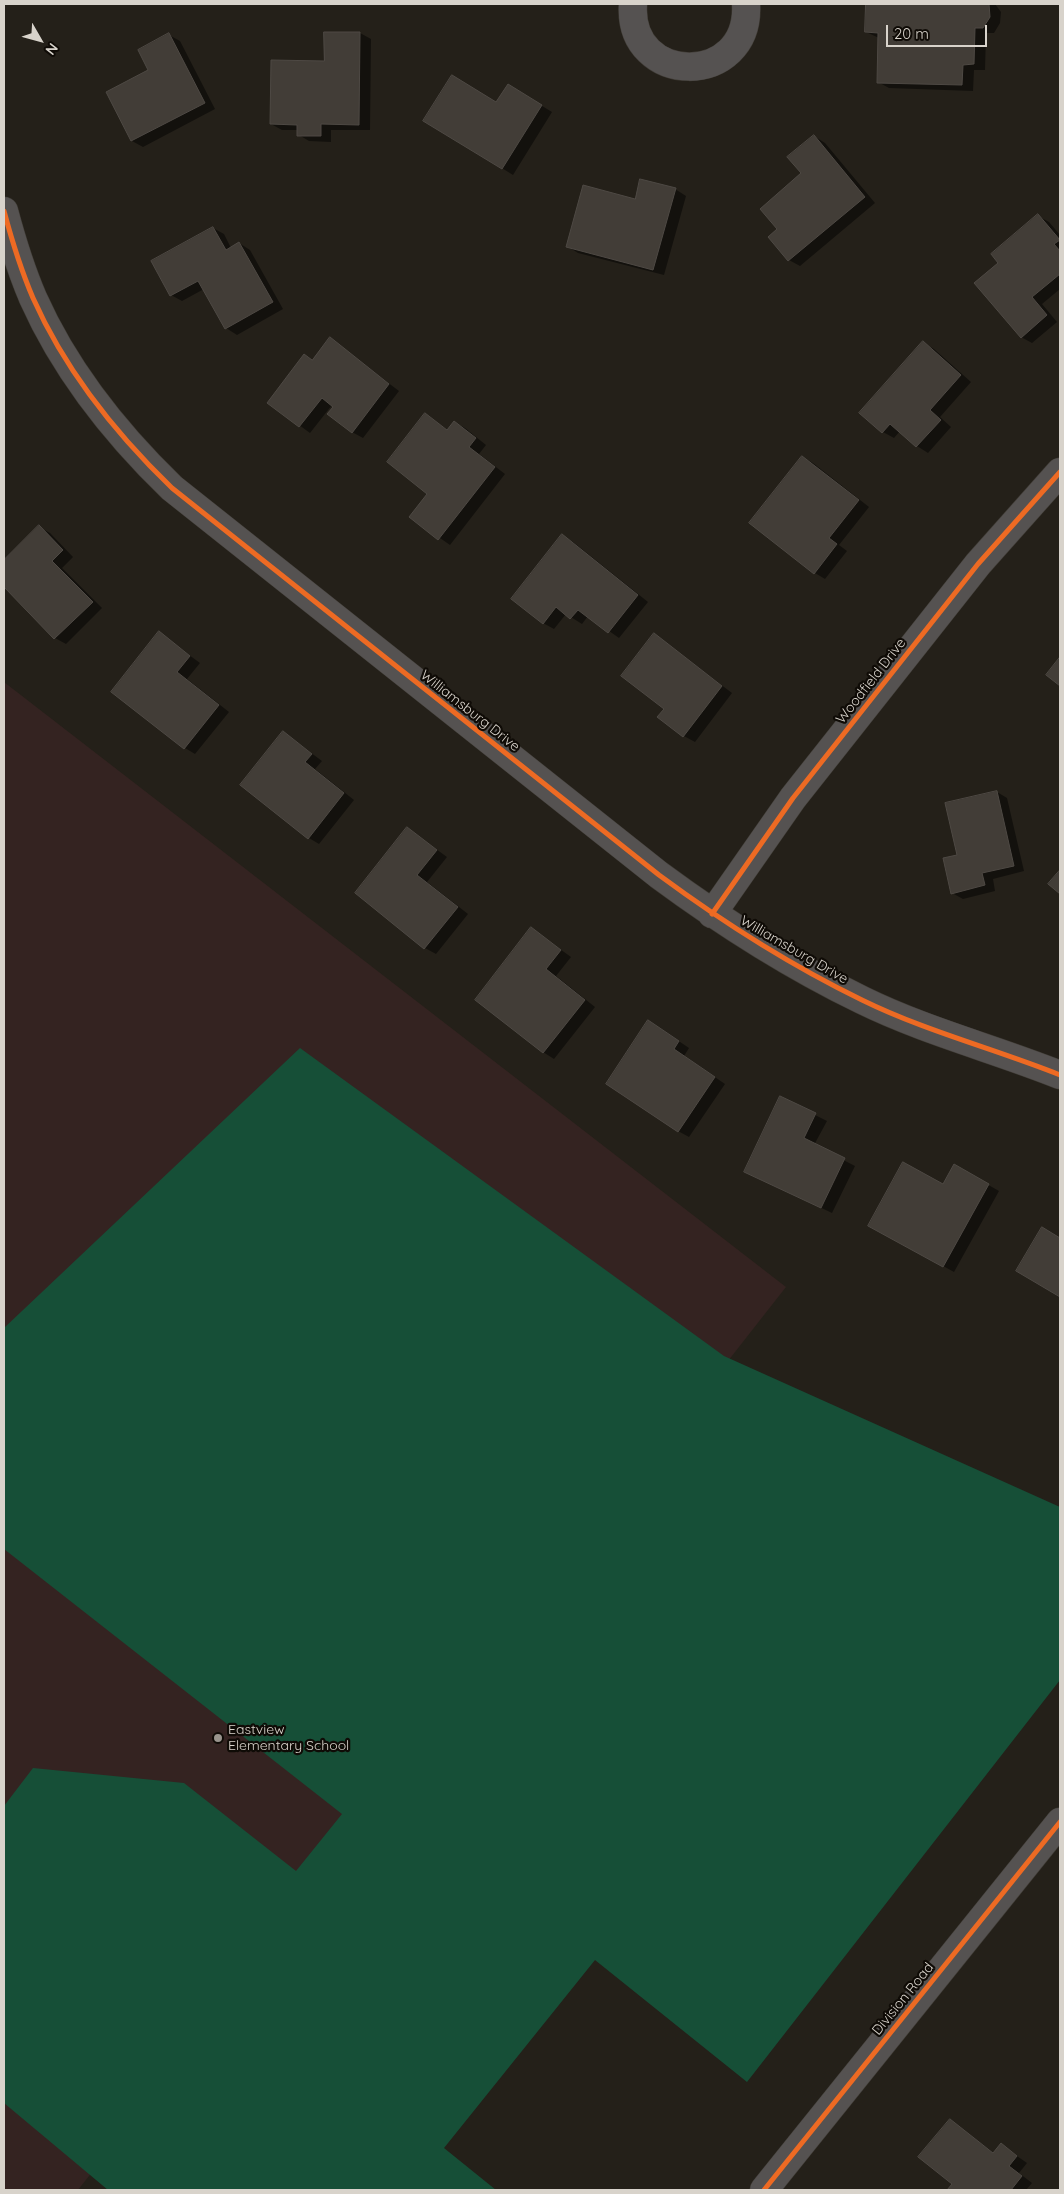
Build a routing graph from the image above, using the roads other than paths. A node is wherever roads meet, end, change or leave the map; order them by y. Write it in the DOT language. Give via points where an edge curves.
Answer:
graph roads {
  1 [pos="633,4"];
  2 [pos="746,4"];
  3 [pos="4,212"];
  4 [pos="1060,472"];
  5 [pos="712,914"];
  6 [pos="1060,1075"];
  7 [pos="1060,1822"];
  8 [pos="764,2190"];
  1 -- 2 [label="street" via="636,31 648,50 665,62 692,68 713,62 735,44 746,18"];
  3 -- 5 [label="street, Williamsburg Drive" via="33,298 54,341 107,420 138,455 172,488"];
  4 -- 5 [label="street, Woodfield Drive" via="978,564 793,798"];
  5 -- 6 [label="street, Williamsburg Drive" via="769,951 863,1001"];
  7 -- 8 [label="street, Division Road"];
}
